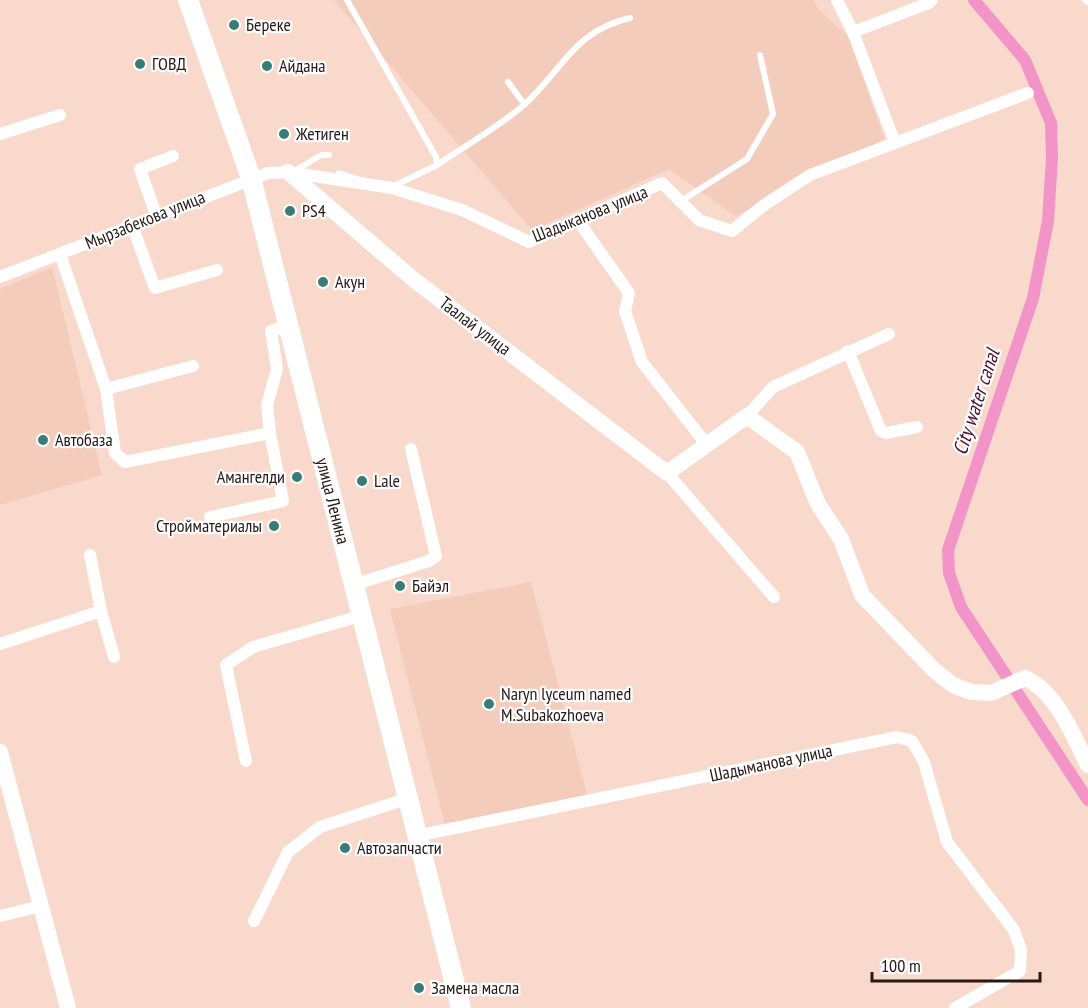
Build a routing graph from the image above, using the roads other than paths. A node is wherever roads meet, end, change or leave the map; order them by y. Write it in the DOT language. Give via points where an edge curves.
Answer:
graph roads {
  1 [pos="188,0"];
  2 [pos="347,0"];
  3 [pos="837,0"];
  4 [pos="932,0"];
  5 [pos="630,18"];
  6 [pos="853,32"];
  7 [pos="760,55"];
  8 [pos="508,82"];
  9 [pos="1028,93"];
  10 [pos="524,104"];
  11 [pos="60,115"];
  12 [pos="0,134"];
  13 [pos="895,143"];
  14 [pos="328,155"];
  15 [pos="173,156"];
  16 [pos="437,165"];
  17 [pos="290,172"];
  18 [pos="339,173"];
  19 [pos="250,178"];
  20 [pos="370,184"];
  21 [pos="392,188"];
  22 [pos="680,202"];
  23 [pos="156,215"];
  24 [pos="579,222"];
  25 [pos="132,225"];
  26 [pos="60,255"];
  27 [pos="217,270"];
  28 [pos="0,277"];
  29 [pos="286,326"];
  30 [pos="889,334"];
  31 [pos="848,351"];
  32 [pos="194,366"];
  33 [pos="106,389"];
  34 [pos="747,416"];
  35 [pos="917,427"];
  36 [pos="270,433"];
  37 [pos="707,444"];
  38 [pos="411,449"];
  39 [pos="667,473"];
  40 [pos="210,517"];
  41 [pos="90,555"];
  42 [pos="352,585"];
  43 [pos="774,597"];
  44 [pos="101,611"];
  45 [pos="360,616"];
  46 [pos="0,644"];
  47 [pos="114,657"];
  48 [pos="0,752"];
  49 [pos="246,761"];
  50 [pos="1088,765"];
  51 [pos="406,799"];
  52 [pos="416,836"];
  53 [pos="41,906"];
  54 [pos="0,916"];
  55 [pos="254,921"];
  56 [pos="68,1008"];
  57 [pos="460,1008"];
  58 [pos="956,1008"];
  1 -- 19 [label="main road, улица Ленина"];
  2 -- 16 [label="lane"];
  3 -- 6 [label="street"];
  4 -- 6 [label="street"];
  5 -- 10 [label="lane" via="610,22 590,33"];
  6 -- 13 [label="street"];
  7 -- 22 [label="lane" via="773,114 747,159"];
  8 -- 10 [label="lane"];
  9 -- 13 [label="street, Шадыканова улица"];
  10 -- 16 [label="lane"];
  11 -- 12 [label="street"];
  13 -- 22 [label="street, Шадыканова улица" via="810,175 732,231 699,220"];
  14 -- 17 [label="lane"];
  15 -- 23 [label="street" via="140,169"];
  16 -- 21 [label="lane"];
  17 -- 19 [label="street, Мырзабекова улица"];
  17 -- 20 [label="street, Шадыканова улица"];
  17 -- 39 [label="street, Таалай улица" via="413,279"];
  18 -- 20 [label="lane"];
  19 -- 23 [label="street, Мырзабекова улица"];
  19 -- 42 [label="main road, улица Ленина"];
  20 -- 21 [label="street, Шадыканова улица"];
  21 -- 24 [label="street, Шадыканова улица" via="462,210 529,242"];
  22 -- 24 [label="street, Шадыканова улица" via="662,183"];
  23 -- 25 [label="street, Мырзабекова улица"];
  24 -- 37 [label="street" via="629,292 625,311 642,362"];
  25 -- 26 [label="street, Мырзабекова улица"];
  25 -- 27 [label="street" via="155,288"];
  26 -- 28 [label="street, Мырзабекова улица"];
  26 -- 33 [label="street"];
  29 -- 36 [label="street" via="270,331 278,369 267,405"];
  30 -- 31 [label="street"];
  31 -- 34 [label="street" via="773,387"];
  31 -- 35 [label="street" via="881,431"];
  32 -- 33 [label="street"];
  33 -- 36 [label="street" via="115,453 125,462"];
  34 -- 37 [label="street"];
  34 -- 50 [label="street" via="797,452 818,504 841,539 861,595 934,670 952,685 971,692 991,693 1025,678 1036,683 1062,714"];
  36 -- 40 [label="street" via="284,501"];
  37 -- 39 [label="street"];
  38 -- 42 [label="street" via="436,556"];
  39 -- 43 [label="street, Таалай улица"];
  41 -- 44 [label="street"];
  42 -- 45 [label="main road, улица Ленина"];
  44 -- 46 [label="street"];
  44 -- 47 [label="street"];
  45 -- 49 [label="street" via="253,647 226,665"];
  45 -- 51 [label="main road, улица Ленина"];
  48 -- 53 [label="street"];
  51 -- 52 [label="main road, улица Ленина"];
  51 -- 55 [label="street" via="320,827 288,852"];
  52 -- 57 [label="main road, улица Ленина"];
  52 -- 58 [label="street, Шадыманова улица" via="897,737 912,741 924,762 947,842 1014,930 1021,950 1020,970"];
  53 -- 54 [label="street"];
  53 -- 56 [label="street"];
}
